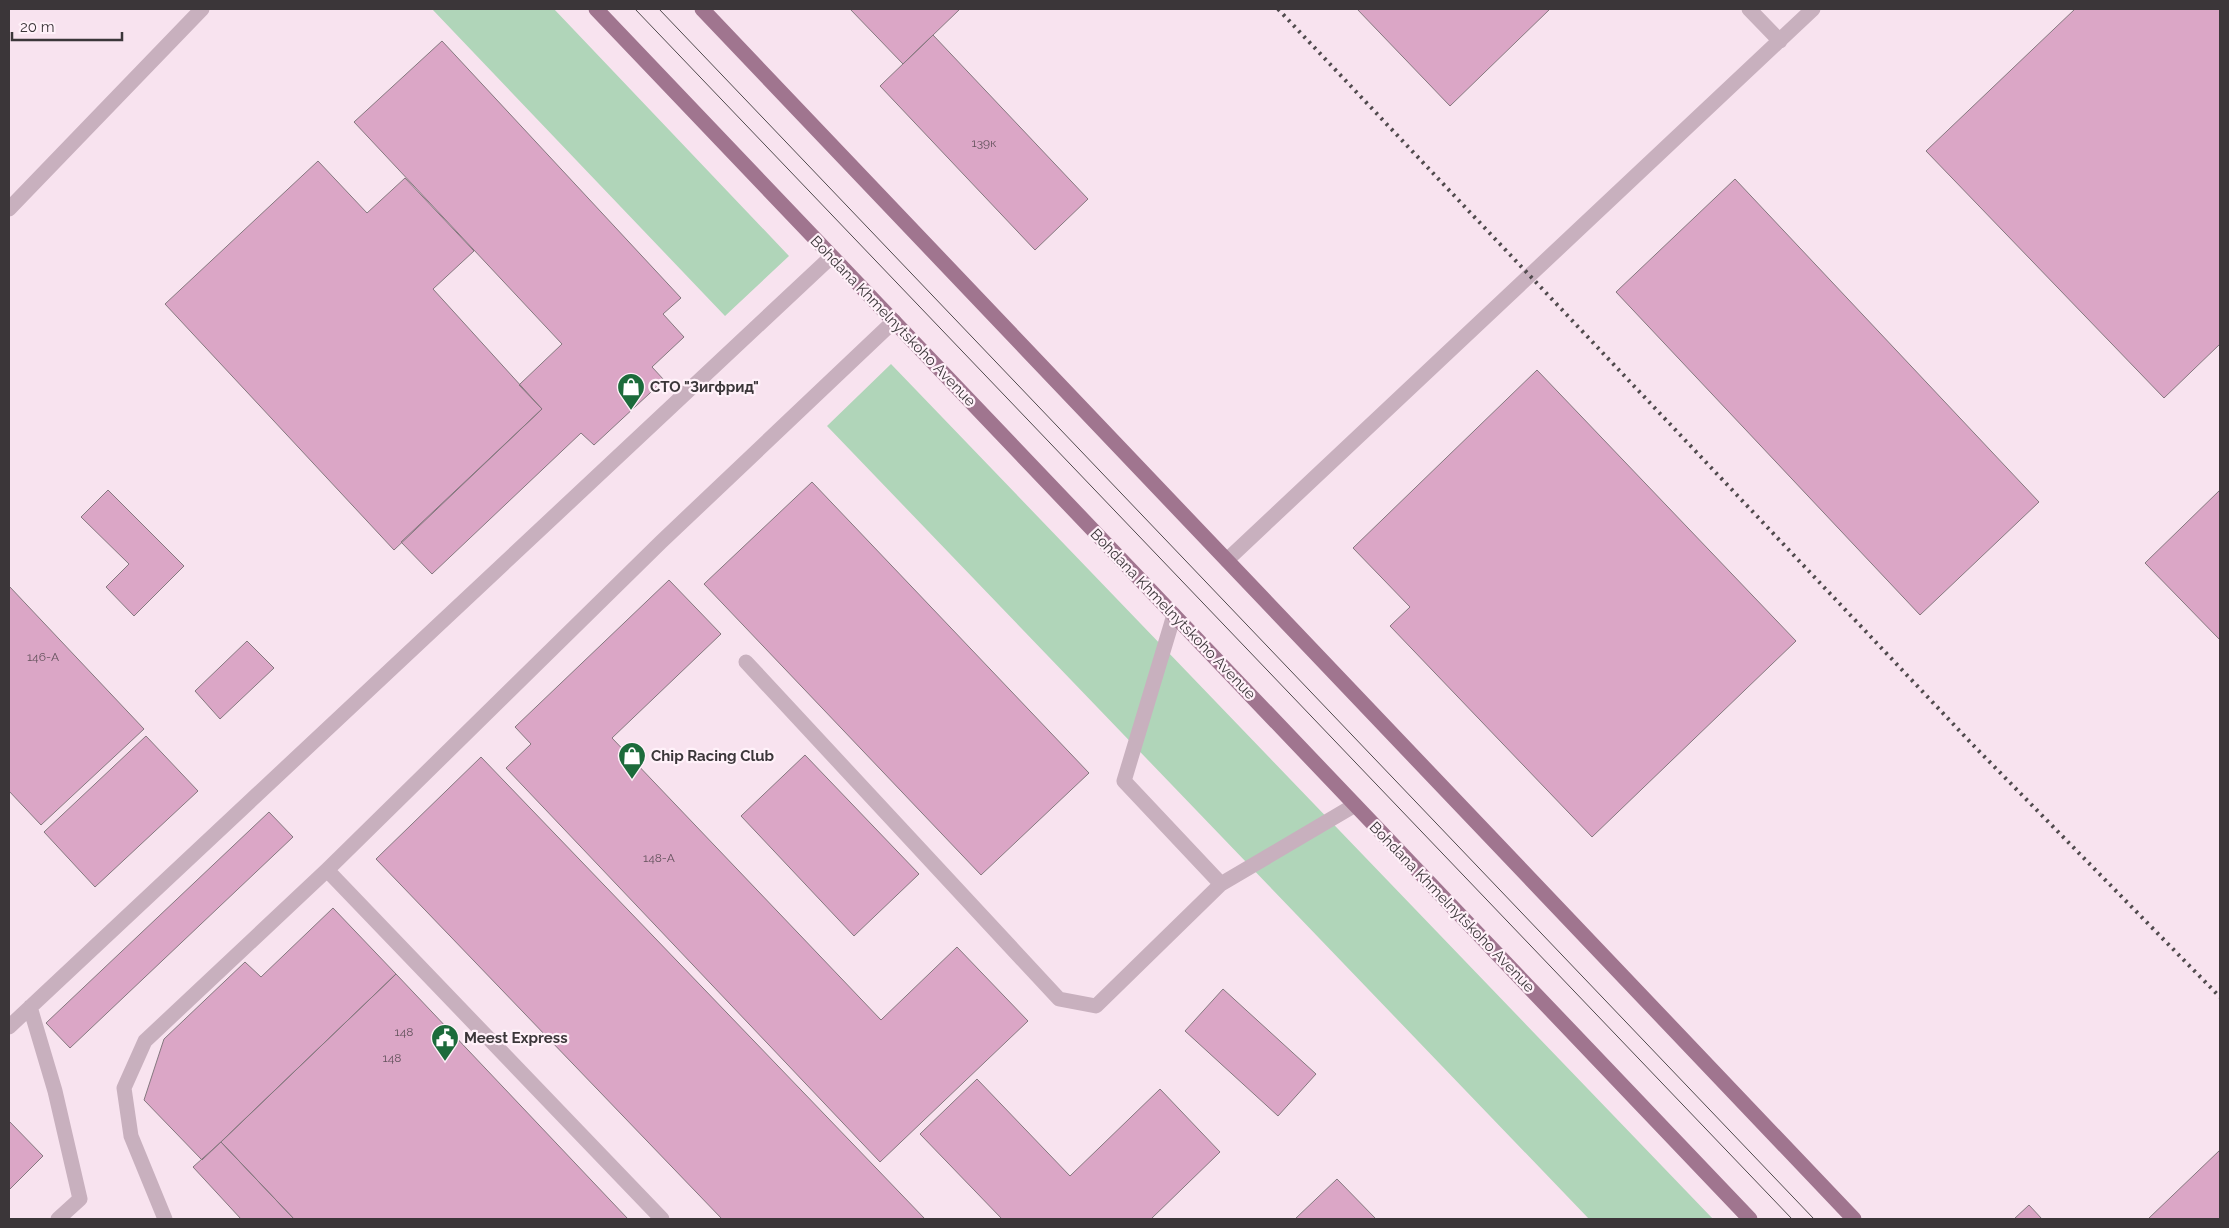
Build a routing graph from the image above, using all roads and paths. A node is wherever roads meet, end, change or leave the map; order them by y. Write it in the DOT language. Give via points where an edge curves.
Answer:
graph roads {
  1 [pos="202,9"];
  2 [pos="596,9"];
  3 [pos="702,9"];
  4 [pos="1749,9"];
  5 [pos="1814,9"];
  6 [pos="1780,41"];
  7 [pos="9,209"];
  8 [pos="831,257"];
  9 [pos="894,321"];
  10 [pos="1226,560"];
  11 [pos="1174,615"];
  12 [pos="746,662"];
  13 [pos="1355,805"];
  14 [pos="327,870"];
  15 [pos="1221,884"];
  16 [pos="30,1007"];
  17 [pos="9,1027"];
  18 [pos="58,1219"];
  19 [pos="165,1219"];
  20 [pos="662,1219"];
  21 [pos="1750,1219"];
  22 [pos="1854,1219"];
  1 -- 7 [label="lane"];
  2 -- 8 [label="main road, Bohdana Khmelnytskoho Avenue"];
  3 -- 10 [label="main road"];
  4 -- 6 [label="lane"];
  5 -- 6 [label="lane"];
  6 -- 10 [label="lane"];
  8 -- 9 [label="main road, Bohdana Khmelnytskoho Avenue"];
  8 -- 16 [label="lane"];
  9 -- 11 [label="main road, Bohdana Khmelnytskoho Avenue"];
  9 -- 14 [label="lane" via="661,542"];
  10 -- 22 [label="main road"];
  11 -- 13 [label="main road, Bohdana Khmelnytskoho Avenue"];
  11 -- 15 [label="lane" via="1124,781"];
  12 -- 15 [label="lane" via="1059,999 1096,1006"];
  13 -- 15 [label="lane"];
  13 -- 21 [label="main road, Bohdana Khmelnytskoho Avenue"];
  14 -- 19 [label="lane" via="145,1041 124,1088 131,1136"];
  14 -- 20 [label="lane"];
  16 -- 17 [label="lane"];
  16 -- 18 [label="lane" via="55,1091 80,1199"];
}
